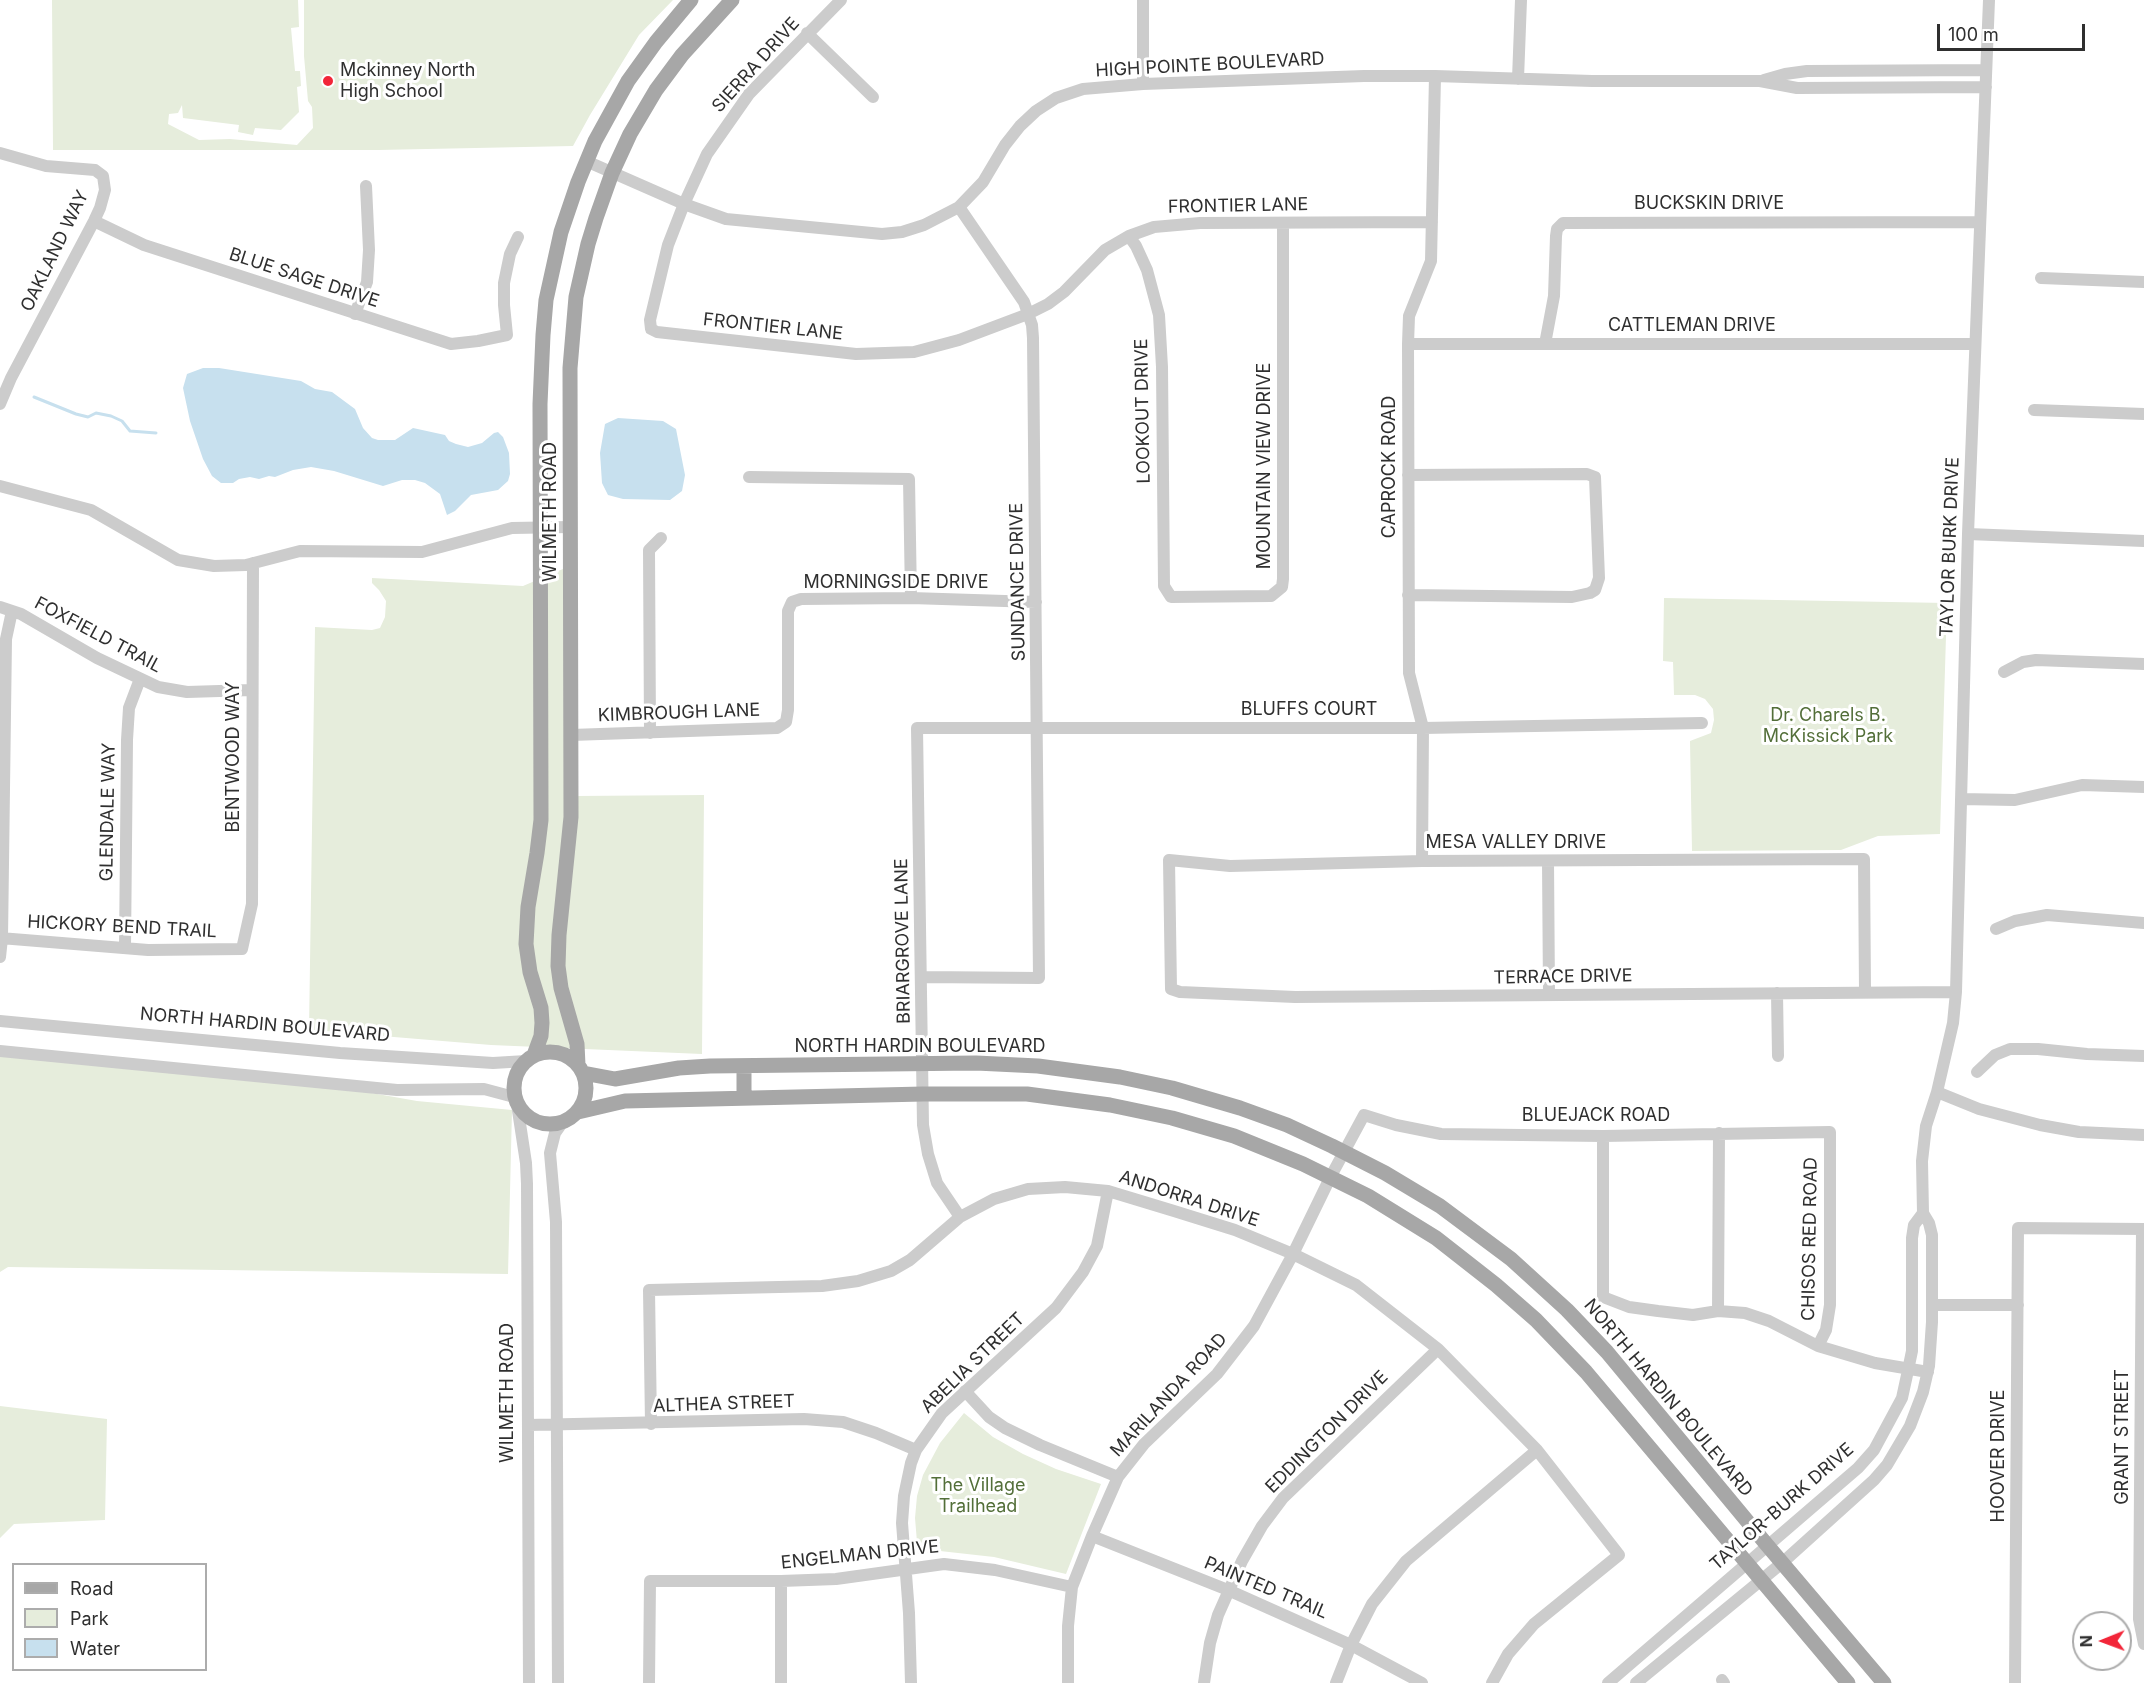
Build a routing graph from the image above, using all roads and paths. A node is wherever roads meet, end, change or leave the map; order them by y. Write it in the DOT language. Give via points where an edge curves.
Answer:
graph roads {
  1 [pos="691,0"];
  2 [pos="732,0"];
  3 [pos="841,0"];
  4 [pos="1143,0"];
  5 [pos="1521,0"];
  6 [pos="1989,0"];
  7 [pos="807,33"];
  8 [pos="1986,70"];
  9 [pos="1435,76"];
  10 [pos="1518,79"];
  11 [pos="1760,81"];
  12 [pos="1143,84"];
  13 [pos="1986,87"];
  14 [pos="873,97"];
  15 [pos="0,153"];
  16 [pos="586,162"];
  17 [pos="612,173"];
  18 [pos="366,186"];
  19 [pos="684,204"];
  20 [pos="959,207"];
  21 [pos="94,221"];
  22 [pos="1432,222"];
  23 [pos="1980,222"];
  24 [pos="1283,223"];
  25 [pos="1129,236"];
  26 [pos="518,237"];
  27 [pos="2041,278"];
  28 [pos="2144,282"];
  29 [pos="355,314"];
  30 [pos="1028,314"];
  31 [pos="651,329"];
  32 [pos="1408,344"];
  33 [pos="1545,344"];
  34 [pos="1975,344"];
  35 [pos="0,404"];
  36 [pos="2034,410"];
  37 [pos="2144,414"];
  38 [pos="1408,475"];
  39 [pos="749,477"];
  40 [pos="0,486"];
  41 [pos="541,527"];
  42 [pos="570,527"];
  43 [pos="1968,534"];
  44 [pos="661,538"];
  45 [pos="2144,541"];
  46 [pos="253,564"];
  47 [pos="1166,592"];
  48 [pos="1408,595"];
  49 [pos="911,598"];
  50 [pos="1036,602"];
  51 [pos="6,609"];
  52 [pos="2144,664"];
  53 [pos="2004,672"];
  54 [pos="140,679"];
  55 [pos="252,690"];
  56 [pos="786,722"];
  57 [pos="1702,723"];
  58 [pos="917,728"];
  59 [pos="1423,728"];
  60 [pos="1038,729"];
  61 [pos="650,733"];
  62 [pos="571,735"];
  63 [pos="2144,787"];
  64 [pos="1961,799"];
  65 [pos="1422,861"];
  66 [pos="1548,861"];
  67 [pos="2144,923"];
  68 [pos="1996,929"];
  69 [pos="1,938"];
  70 [pos="125,948"];
  71 [pos="242,950"];
  72 [pos="0,957"];
  73 [pos="921,977"];
  74 [pos="1171,989"];
  75 [pos="1864,992"];
  76 [pos="1956,992"];
  77 [pos="1777,993"];
  78 [pos="1549,995"];
  79 [pos="0,1021"];
  80 [pos="0,1051"];
  81 [pos="1778,1056"];
  82 [pos="2144,1056"];
  83 [pos="530,1058"];
  84 [pos="922,1064"];
  85 [pos="744,1066"];
  86 [pos="580,1069"];
  87 [pos="1977,1072"];
  88 [pos="1937,1092"];
  89 [pos="923,1094"];
  90 [pos="744,1098"];
  91 [pos="516,1100"];
  92 [pos="578,1112"];
  93 [pos="1364,1115"];
  94 [pos="562,1123"];
  95 [pos="1830,1132"];
  96 [pos="1719,1133"];
  97 [pos="2144,1135"];
  98 [pos="1603,1136"];
  99 [pos="1344,1151"];
  100 [pos="1331,1176"];
  101 [pos="1108,1191"];
  102 [pos="1923,1213"];
  103 [pos="960,1217"];
  104 [pos="2143,1229"];
  105 [pos="1293,1254"];
  106 [pos="1932,1305"];
  107 [pos="2018,1305"];
  108 [pos="1718,1311"];
  109 [pos="1818,1346"];
  110 [pos="1438,1349"];
  111 [pos="1909,1368"];
  112 [pos="1928,1372"];
  113 [pos="965,1391"];
  114 [pos="651,1424"];
  115 [pos="528,1425"];
  116 [pos="557,1425"];
  117 [pos="916,1450"];
  118 [pos="1537,1450"];
  119 [pos="1118,1477"];
  120 [pos="1092,1536"];
  121 [pos="1767,1545"];
  122 [pos="1747,1563"];
  123 [pos="1782,1563"];
  124 [pos="905,1568"];
  125 [pos="1761,1579"];
  126 [pos="781,1581"];
  127 [pos="1072,1587"];
  128 [pos="1228,1590"];
  129 [pos="2144,1644"];
  130 [pos="1351,1645"];
  131 [pos="529,1683"];
  132 [pos="558,1683"];
  133 [pos="650,1683"];
  134 [pos="781,1683"];
  135 [pos="910,1683"];
  136 [pos="1068,1683"];
  137 [pos="1204,1683"];
  138 [pos="1336,1683"];
  139 [pos="1422,1683"];
  140 [pos="1492,1683"];
  141 [pos="1608,1683"];
  142 [pos="1636,1683"];
  143 [pos="1848,1683"];
  144 [pos="1884,1683"];
  145 [pos="2015,1683"];
  1 -- 16 [label="main road, WILMETH ROAD" via="618,96"];
  2 -- 17 [label="main road, WILMETH ROAD" via="662,82 630,134"];
  3 -- 7 [label="street, SIERRA DRIVE"];
  4 -- 12 [label="street"];
  5 -- 10 [label="street"];
  6 -- 8 [label="street, TAYLOR BURK DRIVE"];
  7 -- 14 [label="street"];
  7 -- 19 [label="street, SIERRA DRIVE" via="729,121 707,154"];
  8 -- 11 [label="street, HIGH POINTE BOULEVARD" via="1807,71"];
  8 -- 13 [label="street, TAYLOR BURK DRIVE"];
  9 -- 10 [label="street, HIGH POINTE BOULEVARD"];
  9 -- 12 [label="street, HIGH POINTE BOULEVARD"];
  9 -- 22 [label="street, CAPROCK ROAD"];
  10 -- 11 [label="street, HIGH POINTE BOULEVARD"];
  11 -- 13 [label="street, HIGH POINTE BOULEVARD" via="1797,88"];
  12 -- 20 [label="street, HIGH POINTE BOULEVARD" via="1083,89 1044,105 1020,126 983,182"];
  13 -- 23 [label="street, TAYLOR BURK DRIVE"];
  15 -- 21 [label="street, OAKLAND WAY" via="46,166 99,172 105,190"];
  16 -- 17 [label="street, HIGH POINTE BOULEVARD"];
  16 -- 41 [label="main road, WILMETH ROAD" via="557,248 544,317"];
  17 -- 19 [label="street, HIGH POINTE BOULEVARD"];
  17 -- 42 [label="main road, WILMETH ROAD" via="588,244 573,319"];
  18 -- 29 [label="street" via="367,282"];
  19 -- 20 [label="street, HIGH POINTE BOULEVARD" via="737,221 882,234 924,225"];
  19 -- 31 [label="street, SIERRA DRIVE" via="668,245"];
  20 -- 30 [label="street, SUNDANCE DRIVE" via="1024,302"];
  21 -- 29 [label="street, BLUE SAGE DRIVE" via="144,244"];
  21 -- 35 [label="street, OAKLAND WAY"];
  22 -- 24 [label="street, FRONTIER LANE"];
  22 -- 32 [label="street, CAPROCK ROAD" via="1431,261 1409,316"];
  23 -- 33 [label="street, BUCKSKIN DRIVE" via="1563,223 1557,229 1554,296"];
  23 -- 34 [label="street, TAYLOR BURK DRIVE"];
  24 -- 25 [label="street, FRONTIER LANE" via="1176,224"];
  24 -- 47 [label="street, MOUNTAIN VIEW DRIVE" via="1282,586 1271,596 1171,597"];
  25 -- 30 [label="street, FRONTIER LANE" via="1105,250 1057,298"];
  25 -- 47 [label="street, LOOKOUT DRIVE" via="1147,270 1159,315 1162,579"];
  26 -- 29 [label="street, BLUE SAGE DRIVE" via="504,283 507,335 451,344"];
  27 -- 28 [label="street"];
  30 -- 31 [label="street, FRONTIER LANE" via="914,352 856,354"];
  30 -- 50 [label="street, SUNDANCE DRIVE" via="1034,353"];
  32 -- 33 [label="street, CATTLEMAN DRIVE"];
  32 -- 38 [label="street, CAPROCK ROAD"];
  33 -- 34 [label="street, CATTLEMAN DRIVE"];
  34 -- 43 [label="street, TAYLOR BURK DRIVE"];
  36 -- 37 [label="street"];
  38 -- 48 [label="street, CAPROCK ROAD"];
  38 -- 48 [label="street" via="1595,477 1599,578 1598,586 1590,593 1572,597"];
  39 -- 49 [label="street" via="909,479"];
  40 -- 46 [label="street" via="91,510 178,561 214,566"];
  41 -- 42 [label="street"];
  41 -- 46 [label="street" via="503,529 422,552 300,551"];
  41 -- 83 [label="main road, WILMETH ROAD" via="540,820 526,944 542,1023"];
  42 -- 62 [label="main road, WILMETH ROAD"];
  43 -- 45 [label="street"];
  43 -- 64 [label="street, TAYLOR BURK DRIVE"];
  44 -- 61 [label="street" via="649,550"];
  46 -- 55 [label="street, BENTWOOD WAY"];
  48 -- 59 [label="street, CAPROCK ROAD" via="1409,673"];
  49 -- 50 [label="street, MORNINGSIDE DRIVE"];
  49 -- 56 [label="street, MORNINGSIDE DRIVE" via="792,602 788,612"];
  50 -- 60 [label="street, SUNDANCE DRIVE"];
  51 -- 54 [label="street, FOXFIELD TRAIL"];
  51 -- 69 [label="street"];
  52 -- 53 [label="street" via="2036,660"];
  54 -- 55 [label="street, FOXFIELD TRAIL" via="187,692"];
  54 -- 70 [label="street, GLENDALE WAY" via="129,708 127,741"];
  55 -- 71 [label="street, BENTWOOD WAY" via="252,904"];
  56 -- 61 [label="street, KIMBROUGH LANE" via="777,728"];
  57 -- 59 [label="street, BLUFFS COURT"];
  58 -- 60 [label="street, BLUFFS COURT"];
  58 -- 73 [label="street, BRIARGROVE LANE"];
  59 -- 60 [label="street, BLUFFS COURT"];
  59 -- 65 [label="street, CAPROCK ROAD"];
  60 -- 73 [label="street, SUNDANCE DRIVE" via="1039,978"];
  61 -- 62 [label="street, KIMBROUGH LANE"];
  62 -- 86 [label="main road, WILMETH ROAD" via="570,834 558,966"];
  63 -- 64 [label="street" via="2082,785 2015,800"];
  64 -- 76 [label="street, TAYLOR BURK DRIVE"];
  65 -- 66 [label="street, MESA VALLEY DRIVE"];
  65 -- 74 [label="street, MESA VALLEY DRIVE" via="1230,866 1169,860"];
  66 -- 75 [label="street, MESA VALLEY DRIVE" via="1864,859"];
  66 -- 78 [label="street"];
  67 -- 68 [label="street" via="2047,915"];
  69 -- 70 [label="street, HICKORY BEND TRAIL"];
  69 -- 72 [label="street"];
  70 -- 71 [label="street, HICKORY BEND TRAIL"];
  73 -- 84 [label="street, BRIARGROVE LANE"];
  74 -- 78 [label="street, TERRACE DRIVE" via="1295,997"];
  75 -- 76 [label="street, TERRACE DRIVE"];
  75 -- 77 [label="street, TERRACE DRIVE"];
  76 -- 88 [label="street, TAYLOR BURK DRIVE"];
  77 -- 78 [label="street, TERRACE DRIVE"];
  77 -- 81 [label="street"];
  79 -- 83 [label="street, NORTH HARDIN BOULEVARD" via="340,1053 493,1063"];
  80 -- 91 [label="street" via="397,1090 484,1089"];
  82 -- 87 [label="street" via="2010,1050 1995,1055"];
  83 -- 86 [label="main road" via="556,1052 570,1058"];
  83 -- 91 [label="main road" via="515,1078"];
  84 -- 85 [label="main road, NORTH HARDIN BOULEVARD"];
  84 -- 89 [label="street, BRIARGROVE LANE"];
  84 -- 99 [label="main road, NORTH HARDIN BOULEVARD" via="1038,1066 1144,1081 1240,1108"];
  85 -- 86 [label="main road, NORTH HARDIN BOULEVARD" via="679,1068 615,1079"];
  85 -- 90 [label="main road"];
  86 -- 92 [label="main road" via="586,1091"];
  88 -- 97 [label="street" via="1978,1109 2040,1125 2079,1132"];
  88 -- 102 [label="street, TAYLOR-BURK DRIVE" via="1923,1143"];
  89 -- 90 [label="main road"];
  89 -- 100 [label="main road" via="1027,1095 1143,1111 1234,1136"];
  89 -- 103 [label="street, BRIARGROVE LANE" via="928,1154 937,1183"];
  90 -- 92 [label="main road" via="625,1101"];
  91 -- 94 [label="main road" via="523,1114 536,1122"];
  91 -- 115 [label="street, WILMETH ROAD" via="527,1184"];
  92 -- 94 [label="main road"];
  93 -- 98 [label="street, BLUEJACK ROAD" via="1441,1134"];
  93 -- 99 [label="street, MARILANDA ROAD"];
  94 -- 116 [label="street" via="550,1153 556,1222"];
  95 -- 96 [label="street, BLUEJACK ROAD"];
  95 -- 109 [label="street, CHISOS RED ROAD" via="1830,1305 1826,1330"];
  96 -- 98 [label="street, BLUEJACK ROAD"];
  96 -- 108 [label="street"];
  98 -- 108 [label="street" via="1603,1297 1629,1307 1658,1311 1693,1315"];
  99 -- 100 [label="street, MARILANDA ROAD"];
  99 -- 121 [label="main road, NORTH HARDIN BOULEVARD" via="1464,1223 1567,1310 1621,1368"];
  100 -- 105 [label="street, MARILANDA ROAD"];
  100 -- 122 [label="main road" via="1436,1239 1536,1320 1586,1372"];
  101 -- 103 [label="street, ANDORRA DRIVE" via="1028,1189 994,1199"];
  101 -- 105 [label="street, ANDORRA DRIVE" via="1235,1230"];
  101 -- 113 [label="street, ABELIA STREET" via="1097,1246 1083,1272 1056,1308"];
  102 -- 106 [label="street, TAYLOR-BURK DRIVE" via="1932,1235"];
  102 -- 111 [label="street, TAYLOR-BURK DRIVE" via="1914,1225 1912,1238"];
  103 -- 114 [label="street, ANDORRA DRIVE" via="910,1260 891,1271 858,1281 822,1286 649,1290"];
  104 -- 107 [label="street, HOOVER DRIVE" via="2018,1228"];
  104 -- 129 [label="street, GRANT STREET" via="2139,1619"];
  105 -- 110 [label="street, ANDORRA DRIVE" via="1356,1285"];
  105 -- 119 [label="street, MARILANDA ROAD" via="1254,1326 1217,1374 1144,1444"];
  106 -- 107 [label="street"];
  106 -- 112 [label="street, TAYLOR-BURK DRIVE"];
  107 -- 145 [label="street, HOOVER DRIVE"];
  108 -- 109 [label="street" via="1745,1313 1769,1321"];
  109 -- 111 [label="street" via="1875,1363"];
  110 -- 118 [label="street, ANDORRA DRIVE"];
  110 -- 128 [label="street, EDDINGTON DRIVE" via="1283,1498 1257,1535"];
  111 -- 112 [label="street"];
  111 -- 121 [label="street, TAYLOR-BURK DRIVE" via="1902,1398 1874,1450"];
  112 -- 123 [label="street, TAYLOR-BURK DRIVE" via="1910,1426 1887,1465"];
  113 -- 117 [label="street, ABELIA STREET" via="942,1413"];
  113 -- 119 [label="street" via="1005,1428"];
  114 -- 116 [label="street, ALTHEA STREET"];
  114 -- 117 [label="street, ALTHEA STREET" via="804,1419 843,1422"];
  115 -- 116 [label="street, ALTHEA STREET"];
  115 -- 131 [label="street, WILMETH ROAD"];
  116 -- 132 [label="street"];
  117 -- 124 [label="street, ABELIA STREET" via="904,1496"];
  118 -- 130 [label="street" via="1406,1561 1372,1604"];
  118 -- 140 [label="street, ANDORRA DRIVE" via="1619,1555 1534,1624 1508,1654"];
  119 -- 120 [label="street, MARILANDA ROAD"];
  120 -- 127 [label="street, MARILANDA ROAD"];
  120 -- 128 [label="street, PAINTED TRAIL"];
  121 -- 122 [label="street, TAYLOR-BURK DRIVE"];
  121 -- 123 [label="main road, NORTH HARDIN BOULEVARD"];
  122 -- 125 [label="main road"];
  122 -- 141 [label="street, TAYLOR-BURK DRIVE"];
  123 -- 125 [label="street, TAYLOR-BURK DRIVE"];
  123 -- 144 [label="main road, NORTH HARDIN BOULEVARD"];
  124 -- 126 [label="street, ENGELMAN DRIVE" via="836,1579"];
  124 -- 127 [label="street, ENGELMAN DRIVE" via="944,1564 995,1570"];
  124 -- 135 [label="street, ABELIA STREET"];
  125 -- 142 [label="street, TAYLOR-BURK DRIVE"];
  125 -- 143 [label="main road"];
  126 -- 133 [label="street, ENGELMAN DRIVE" via="650,1581"];
  126 -- 134 [label="street"];
  127 -- 136 [label="street, MARILANDA ROAD"];
  128 -- 130 [label="street, PAINTED TRAIL"];
  128 -- 137 [label="street, EDDINGTON DRIVE" via="1210,1643"];
  130 -- 138 [label="street"];
  130 -- 139 [label="street, PAINTED TRAIL"];
}
